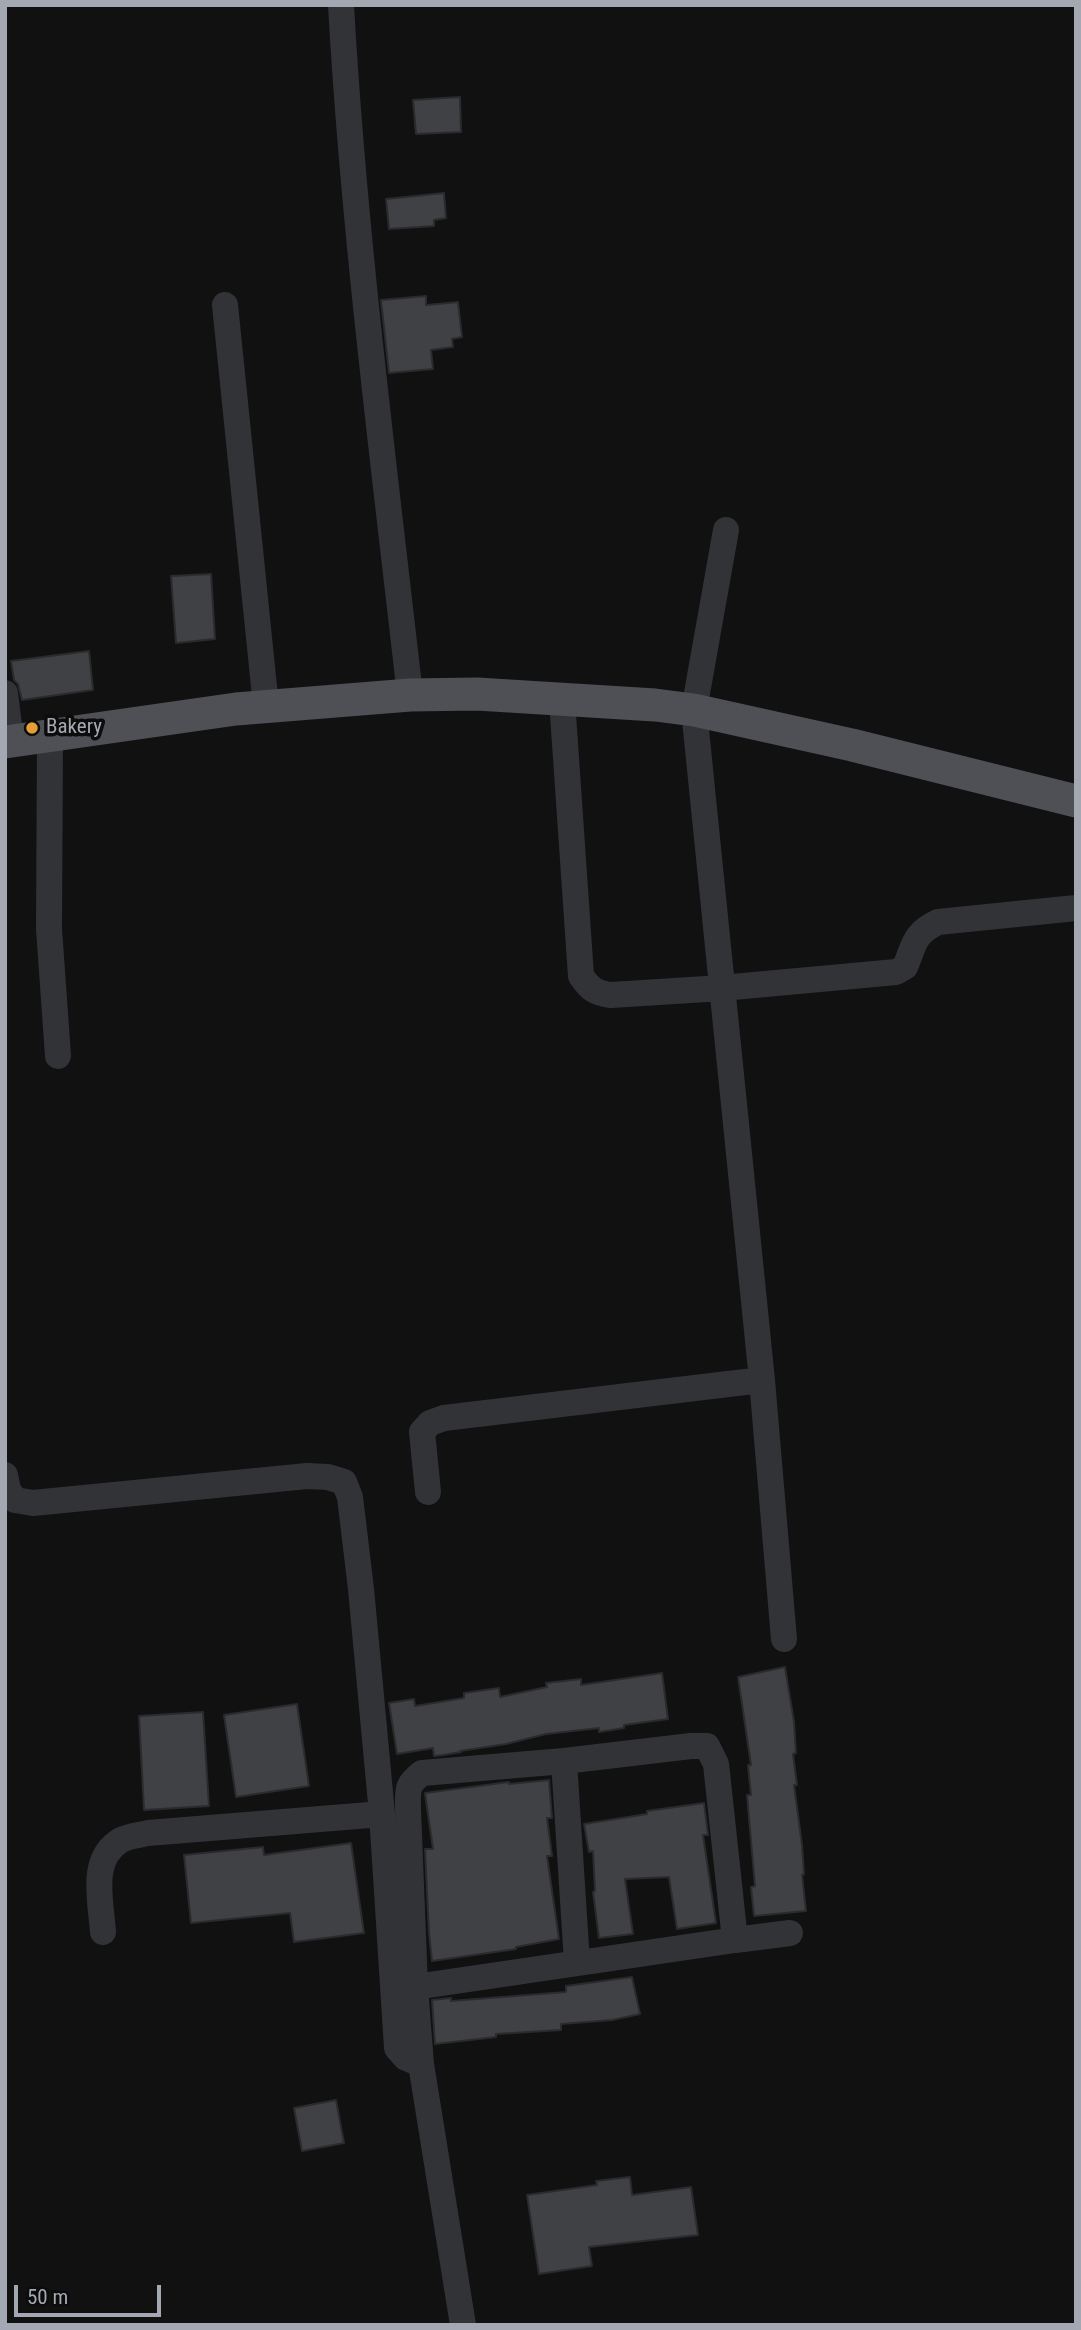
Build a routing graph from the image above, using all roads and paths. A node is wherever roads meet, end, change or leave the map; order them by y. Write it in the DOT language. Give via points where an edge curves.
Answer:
graph roads {
  1 [pos="341,5"];
  2 [pos="225,305"];
  3 [pos="726,530"];
  4 [pos="5,693"];
  5 [pos="410,695"];
  6 [pos="562,699"];
  7 [pos="266,706"];
  8 [pos="694,710"];
  9 [pos="50,736"];
  10 [pos="8,742"];
  11 [pos="1076,801"];
  12 [pos="1076,908"];
  13 [pos="722,988"];
  14 [pos="58,1056"];
  15 [pos="762,1380"];
  16 [pos="5,1475"];
  17 [pos="428,1492"];
  18 [pos="784,1639"];
  19 [pos="564,1761"];
  20 [pos="382,1814"];
  21 [pos="103,1933"];
  22 [pos="790,1933"];
  23 [pos="736,1940"];
  24 [pos="578,1962"];
  25 [pos="415,1987"];
  26 [pos="421,2064"];
  27 [pos="463,2325"];
  1 -- 5 [label="street" via="366,314"];
  2 -- 7 [label="street"];
  3 -- 8 [label="street"];
  4 -- 10 [label="street"];
  5 -- 6 [label="main road"];
  5 -- 7 [label="main road"];
  6 -- 8 [label="main road"];
  6 -- 13 [label="street" via="581,976 596,993 611,995"];
  7 -- 9 [label="main road"];
  8 -- 11 [label="main road"];
  8 -- 13 [label="street"];
  9 -- 10 [label="main road"];
  9 -- 14 [label="street" via="49,929"];
  12 -- 13 [label="street" via="937,922 923,929 905,967 896,972"];
  13 -- 15 [label="street"];
  15 -- 17 [label="street" via="444,1418 422,1432"];
  15 -- 18 [label="street"];
  16 -- 20 [label="street" via="15,1500 33,1503 307,1476 344,1482 350,1497 361,1589"];
  19 -- 23 [label="street" via="707,1746 716,1764"];
  19 -- 24 [label="street"];
  19 -- 25 [label="street" via="422,1773 411,1781 408,1809"];
  20 -- 21 [label="street" via="122,1839 99,1869"];
  20 -- 26 [label="street" via="397,2048"];
  22 -- 23 [label="street"];
  23 -- 24 [label="street"];
  24 -- 25 [label="street"];
  25 -- 26 [label="street"];
  26 -- 27 [label="street"];
}
